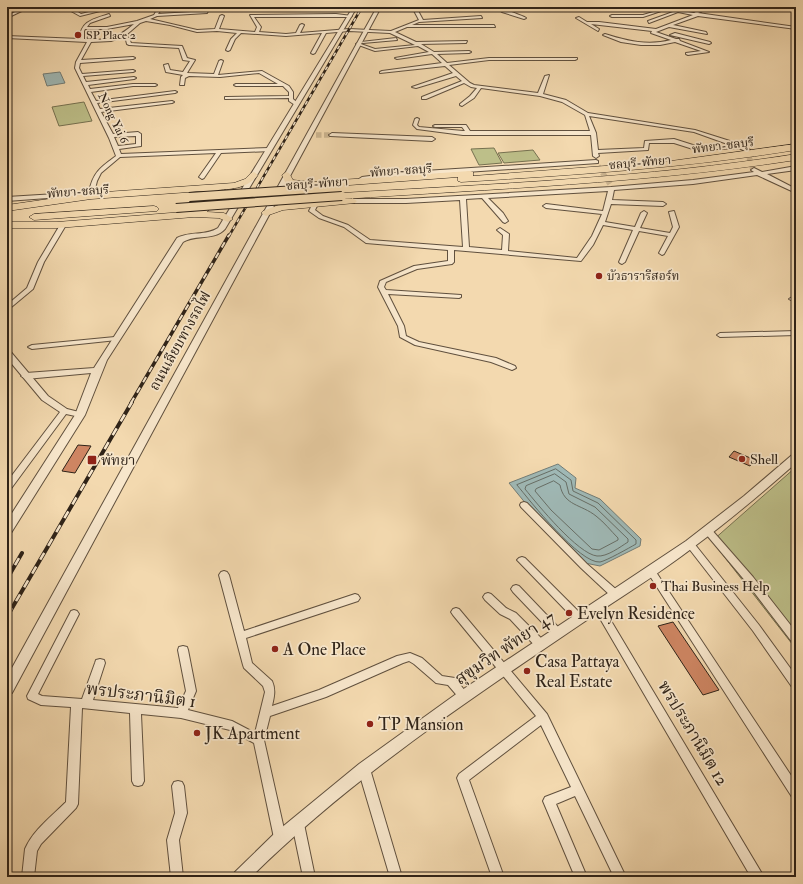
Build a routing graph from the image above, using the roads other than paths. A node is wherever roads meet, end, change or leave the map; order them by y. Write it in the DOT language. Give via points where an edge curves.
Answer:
graph roads {
  1 [pos="28,7"];
  2 [pos="76,7"];
  3 [pos="114,7"];
  4 [pos="148,7"];
  5 [pos="355,7"];
  6 [pos="379,7"];
  7 [pos="414,7"];
  8 [pos="497,7"];
  9 [pos="651,7"];
  10 [pos="716,7"];
  11 [pos="160,8"];
  12 [pos="662,10"];
  13 [pos="626,11"];
  14 [pos="207,12"];
  15 [pos="676,12"];
  16 [pos="695,14"];
  17 [pos="109,15"];
  18 [pos="156,15"];
  19 [pos="222,16"];
  20 [pos="350,16"];
  21 [pos="7,17"];
  22 [pos="481,17"];
  23 [pos="524,18"];
  24 [pos="578,18"];
  25 [pos="147,20"];
  26 [pos="419,21"];
  27 [pos="141,22"];
  28 [pos="649,22"];
  29 [pos="586,23"];
  30 [pos="796,24"];
  31 [pos="302,25"];
  32 [pos="408,26"];
  33 [pos="494,26"];
  34 [pos="669,26"];
  35 [pos="789,27"];
  36 [pos="84,28"];
  37 [pos="796,28"];
  38 [pos="217,30"];
  39 [pos="341,30"];
  40 [pos="366,30"];
  41 [pos="598,30"];
  42 [pos="656,30"];
  43 [pos="240,32"];
  44 [pos="325,32"];
  45 [pos="391,32"];
  46 [pos="256,33"];
  47 [pos="706,33"];
  48 [pos="297,35"];
  49 [pos="605,35"];
  50 [pos="122,36"];
  51 [pos="668,36"];
  52 [pos="7,37"];
  53 [pos="396,39"];
  54 [pos="678,40"];
  55 [pos="80,41"];
  56 [pos="90,41"];
  57 [pos="466,42"];
  58 [pos="359,43"];
  59 [pos="709,43"];
  60 [pos="418,44"];
  61 [pos="228,50"];
  62 [pos="469,52"];
  63 [pos="312,53"];
  64 [pos="433,53"];
  65 [pos="688,54"];
  66 [pos="133,58"];
  67 [pos="397,58"];
  68 [pos="575,58"];
  69 [pos="221,61"];
  70 [pos="78,62"];
  71 [pos="444,64"];
  72 [pos="166,65"];
  73 [pos="133,71"];
  74 [pos="382,72"];
  75 [pos="186,74"];
  76 [pos="236,74"];
  77 [pos="456,74"];
  78 [pos="80,75"];
  79 [pos="216,75"];
  80 [pos="547,76"];
  81 [pos="134,78"];
  82 [pos="275,80"];
  83 [pos="466,81"];
  84 [pos="85,84"];
  85 [pos="182,84"];
  86 [pos="155,85"];
  87 [pos="236,85"];
  88 [pos="284,85"];
  89 [pos="414,87"];
  90 [pos="480,87"];
  91 [pos="88,91"];
  92 [pos="175,92"];
  93 [pos="540,95"];
  94 [pos="291,97"];
  95 [pos="227,98"];
  96 [pos="424,98"];
  97 [pos="95,102"];
  98 [pos="172,102"];
  99 [pos="297,104"];
  100 [pos="462,105"];
  101 [pos="99,111"];
  102 [pos="587,114"];
  103 [pos="417,119"];
  104 [pos="434,126"];
  105 [pos="468,133"];
  106 [pos="593,133"];
  107 [pos="309,134"];
  108 [pos="316,135"];
  109 [pos="332,135"];
  110 [pos="112,136"];
  111 [pos="432,139"];
  112 [pos="741,147"];
  113 [pos="796,147"];
  114 [pos="117,148"];
  115 [pos="269,150"];
  116 [pos="747,150"];
  117 [pos="220,151"];
  118 [pos="596,152"];
  119 [pos="119,156"];
  120 [pos="796,157"];
  121 [pos="597,166"];
  122 [pos="796,168"];
  123 [pos="757,172"];
  124 [pos="254,175"];
  125 [pos="286,175"];
  126 [pos="202,177"];
  127 [pos="600,180"];
  128 [pos="337,182"];
  129 [pos="318,184"];
  130 [pos="611,189"];
  131 [pos="796,191"];
  132 [pos="190,193"];
  133 [pos="92,195"];
  134 [pos="484,197"];
  135 [pos="463,198"];
  136 [pos="7,199"];
  137 [pos="349,201"];
  138 [pos="609,202"];
  139 [pos="315,204"];
  140 [pos="664,204"];
  141 [pos="546,206"];
  142 [pos="7,208"];
  143 [pos="672,212"];
  144 [pos="266,213"];
  145 [pos="606,213"];
  146 [pos="644,213"];
  147 [pos="7,219"];
  148 [pos="138,219"];
  149 [pos="228,219"];
  150 [pos="505,221"];
  151 [pos="602,223"];
  152 [pos="7,225"];
  153 [pos="63,225"];
  154 [pos="637,228"];
  155 [pos="500,230"];
  156 [pos="672,235"];
  157 [pos="451,248"];
  158 [pos="466,249"];
  159 [pos="505,252"];
  160 [pos="662,253"];
  161 [pos="622,262"];
  162 [pos="385,292"];
  163 [pos="459,296"];
  164 [pos="7,308"];
  165 [pos="796,333"];
  166 [pos="720,335"];
  167 [pos="115,339"];
  168 [pos="32,347"];
  169 [pos="7,353"];
  170 [pos="512,368"];
  171 [pos="97,370"];
  172 [pos="26,376"];
  173 [pos="64,411"];
  174 [pos="80,415"];
  175 [pos="796,457"];
  176 [pos="7,488"];
  177 [pos="524,506"];
  178 [pos="7,530"];
  179 [pos="708,531"];
  180 [pos="690,544"];
  181 [pos="522,560"];
  182 [pos="651,571"];
  183 [pos="224,575"];
  184 [pos="516,589"];
  185 [pos="615,594"];
  186 [pos="488,597"];
  187 [pos="355,598"];
  188 [pos="598,607"];
  189 [pos="456,612"];
  190 [pos="74,614"];
  191 [pos="579,618"];
  192 [pos="558,633"];
  193 [pos="240,636"];
  194 [pos="796,639"];
  195 [pos="541,645"];
  196 [pos="183,650"];
  197 [pos="100,663"];
  198 [pos="505,670"];
  199 [pos="796,684"];
  200 [pos="7,689"];
  201 [pos="464,696"];
  202 [pos="82,704"];
  203 [pos="135,709"];
  204 [pos="181,713"];
  205 [pos="266,714"];
  206 [pos="543,717"];
  207 [pos="259,740"];
  208 [pos="364,769"];
  209 [pos="138,781"];
  210 [pos="178,786"];
  211 [pos="578,790"];
  212 [pos="796,793"];
  213 [pos="298,824"];
  214 [pos="280,838"];
  215 [pos="244,875"];
  216 [pos="28,877"];
  217 [pos="177,877"];
  218 [pos="309,877"];
  219 [pos="396,877"];
  220 [pos="498,877"];
  221 [pos="581,877"];
  222 [pos="620,877"];
  223 [pos="758,877"];
  1 -- 21 [label="street"];
  2 -- 3 [label="street" via="72,10 80,15"];
  4 -- 11 [label="street"];
  5 -- 20 [label="street"];
  6 -- 40 [label="street, ถนนเลียบทางรถไฟ"];
  7 -- 26 [label="street" via="420,16"];
  8 -- 23 [label="street" via="502,12 517,14"];
  9 -- 12 [label="street"];
  10 -- 16 [label="street"];
  11 -- 18 [label="street"];
  12 -- 13 [label="street" via="643,16 612,16"];
  12 -- 15 [label="street"];
  14 -- 18 [label="street"];
  15 -- 16 [label="street"];
  15 -- 28 [label="street"];
  16 -- 34 [label="street"];
  16 -- 35 [label="street"];
  17 -- 36 [label="street" via="89,22"];
  18 -- 25 [label="street"];
  19 -- 38 [label="street"];
  20 -- 39 [label="street"];
  20 -- 46 [label="street" via="251,16 259,27"];
  22 -- 26 [label="street"];
  24 -- 29 [label="street"];
  25 -- 27 [label="street"];
  25 -- 38 [label="street" via="191,31"];
  26 -- 32 [label="street"];
  27 -- 36 [label="street" via="107,28"];
  27 -- 50 [label="street"];
  29 -- 41 [label="street"];
  29 -- 42 [label="street"];
  30 -- 35 [label="street"];
  31 -- 48 [label="street"];
  32 -- 33 [label="street"];
  32 -- 45 [label="street"];
  34 -- 42 [label="street"];
  34 -- 47 [label="street"];
  35 -- 37 [label="street"];
  36 -- 55 [label="street"];
  38 -- 43 [label="street"];
  39 -- 40 [label="street"];
  39 -- 44 [label="street"];
  39 -- 99 [label="street"];
  40 -- 45 [label="street"];
  40 -- 58 [label="street, ถนนเลียบทางรถไฟ"];
  42 -- 51 [label="street" via="652,32"];
  43 -- 46 [label="street"];
  43 -- 61 [label="street"];
  44 -- 48 [label="street" via="307,36"];
  44 -- 63 [label="street"];
  45 -- 60 [label="street"];
  46 -- 48 [label="street"];
  49 -- 54 [label="street" via="618,41 651,44"];
  50 -- 56 [label="street" via="111,40"];
  50 -- 75 [label="street" via="128,39 129,44 181,47 184,59 194,60"];
  51 -- 54 [label="street"];
  51 -- 59 [label="street" via="675,34"];
  52 -- 55 [label="street"];
  53 -- 58 [label="street"];
  54 -- 65 [label="street" via="707,52"];
  55 -- 56 [label="street"];
  56 -- 70 [label="street"];
  57 -- 60 [label="street"];
  58 -- 60 [label="street" via="375,50"];
  58 -- 107 [label="street, ถนนเลียบทางรถไฟ"];
  60 -- 64 [label="street"];
  62 -- 64 [label="street"];
  64 -- 67 [label="street"];
  64 -- 71 [label="street"];
  66 -- 70 [label="street"];
  68 -- 71 [label="street" via="489,59"];
  69 -- 79 [label="street"];
  70 -- 78 [label="street, Nong Yai 6"];
  71 -- 74 [label="street"];
  71 -- 77 [label="street"];
  72 -- 75 [label="street" via="168,71"];
  73 -- 78 [label="street"];
  75 -- 79 [label="street"];
  75 -- 85 [label="street"];
  76 -- 79 [label="street"];
  76 -- 82 [label="street" via="260,72"];
  76 -- 87 [label="street"];
  77 -- 83 [label="street"];
  77 -- 89 [label="street"];
  78 -- 84 [label="street, Nong Yai 6"];
  80 -- 93 [label="street"];
  81 -- 84 [label="street"];
  82 -- 87 [label="street"];
  82 -- 88 [label="street"];
  83 -- 90 [label="street"];
  83 -- 96 [label="street"];
  84 -- 91 [label="street, Nong Yai 6"];
  86 -- 91 [label="street"];
  87 -- 88 [label="street"];
  88 -- 94 [label="street" via="289,89"];
  90 -- 93 [label="street"];
  90 -- 100 [label="street"];
  91 -- 97 [label="street, Nong Yai 6"];
  92 -- 97 [label="street"];
  93 -- 102 [label="street" via="564,101"];
  94 -- 95 [label="street"];
  94 -- 99 [label="street"];
  97 -- 101 [label="street, Nong Yai 6"];
  98 -- 101 [label="street"];
  99 -- 115 [label="street"];
  101 -- 110 [label="street, Nong Yai 6"];
  102 -- 106 [label="street"];
  102 -- 112 [label="street" via="695,131"];
  103 -- 105 [label="street" via="415,126 420,129"];
  104 -- 105 [label="street" via="464,126"];
  105 -- 106 [label="street"];
  106 -- 118 [label="street"];
  107 -- 108 [label="street"];
  107 -- 125 [label="street, ถนนเลียบทางรถไฟ"];
  109 -- 111 [label="street"];
  110 -- 114 [label="street, Nong Yai 6"];
  110 -- 114 [label="street" via="138,134 139,145"];
  112 -- 116 [label="street"];
  112 -- 118 [label="street" via="693,148 671,141 647,142 647,148 644,149"];
  113 -- 121 [label="highway, พัทยา-ชลบุรี" via="675,164"];
  114 -- 119 [label="street, Nong Yai 6"];
  115 -- 117 [label="street"];
  115 -- 124 [label="street"];
  117 -- 119 [label="street"];
  117 -- 126 [label="street"];
  118 -- 121 [label="street"];
  119 -- 133 [label="street, Nong Yai 6" via="95,176"];
  120 -- 127 [label="highway, ชลบุรี-พัทยา" via="703,171"];
  121 -- 128 [label="highway"];
  121 -- 128 [label="street" via="394,175"];
  121 -- 132 [label="highway, พัทยา-ชลบุรี, bridge"];
  122 -- 123 [label="street"];
  123 -- 130 [label="street" via="692,182"];
  123 -- 131 [label="street"];
  124 -- 132 [label="highway" via="248,181 237,185"];
  124 -- 149 [label="street"];
  125 -- 129 [label="highway" via="289,182"];
  125 -- 144 [label="street, ถนนเลียบทางรถไฟ"];
  127 -- 137 [label="highway"];
  127 -- 147 [label="highway, ชลบุรี-พัทยา, bridge"];
  128 -- 129 [label="highway"];
  129 -- 139 [label="highway" via="301,187 295,196 299,203"];
  130 -- 134 [label="street"];
  130 -- 138 [label="street"];
  132 -- 133 [label="highway"];
  132 -- 142 [label="highway, พัทยา-ชลบุรี"];
  132 -- 148 [label="highway" via="209,190 215,193 201,213"];
  133 -- 136 [label="street"];
  133 -- 142 [label="highway"];
  134 -- 135 [label="street"];
  134 -- 150 [label="street"];
  135 -- 137 [label="street"];
  135 -- 158 [label="street"];
  137 -- 139 [label="highway"];
  138 -- 140 [label="street"];
  138 -- 145 [label="street"];
  139 -- 144 [label="highway" via="277,208"];
  139 -- 157 [label="street" via="312,211 346,226 368,242"];
  141 -- 145 [label="street"];
  143 -- 156 [label="street" via="676,226"];
  144 -- 200 [label="street, ถนนเลียบทางรถไฟ"];
  145 -- 151 [label="street"];
  146 -- 154 [label="street"];
  148 -- 149 [label="highway" via="216,214"];
  148 -- 153 [label="highway"];
  149 -- 167 [label="street" via="216,232 180,240"];
  151 -- 154 [label="street"];
  151 -- 159 [label="street" via="579,260"];
  152 -- 153 [label="highway"];
  153 -- 164 [label="street" via="41,262 30,289"];
  154 -- 156 [label="street"];
  154 -- 161 [label="street"];
  155 -- 159 [label="street" via="506,234"];
  156 -- 160 [label="street"];
  157 -- 158 [label="street"];
  157 -- 162 [label="street" via="451,262 416,267 383,281 382,287"];
  158 -- 159 [label="street"];
  162 -- 163 [label="street"];
  162 -- 170 [label="street" via="403,337 407,340 493,360"];
  165 -- 166 [label="street"];
  167 -- 168 [label="street"];
  167 -- 171 [label="street"];
  169 -- 172 [label="street"];
  171 -- 172 [label="street"];
  171 -- 174 [label="street"];
  172 -- 173 [label="street" via="45,398"];
  173 -- 174 [label="street"];
  173 -- 176 [label="street"];
  174 -- 178 [label="street"];
  175 -- 179 [label="street, สุขุมวิท พัทยา 47"];
  177 -- 185 [label="street"];
  179 -- 180 [label="street, สุขุมวิท พัทยา 47"];
  179 -- 194 [label="street"];
  180 -- 182 [label="street, สุขุมวิท พัทยา 47"];
  180 -- 199 [label="street"];
  181 -- 191 [label="street"];
  182 -- 185 [label="street, สุขุมวิท พัทยา 47"];
  182 -- 212 [label="street"];
  183 -- 193 [label="street"];
  184 -- 192 [label="street"];
  185 -- 188 [label="street, สุขุมวิท พัทยา 47"];
  186 -- 195 [label="street" via="503,611 513,616"];
  187 -- 193 [label="street"];
  188 -- 191 [label="street, สุขุมวิท พัทยา 47"];
  188 -- 223 [label="street, พรประภานิมิต 12"];
  189 -- 198 [label="street"];
  190 -- 202 [label="street, พรประภานิมิต 1" via="32,696 41,700"];
  191 -- 192 [label="street, สุขุมวิท พัทยา 47"];
  192 -- 195 [label="street, สุขุมวิท พัทยา 47"];
  193 -- 205 [label="street" via="248,665 268,684 270,692"];
  195 -- 198 [label="street, สุขุมวิท พัทยา 47"];
  196 -- 204 [label="street" via="191,692"];
  197 -- 202 [label="street"];
  198 -- 201 [label="street, สุขุมวิท พัทยา 47"];
  198 -- 206 [label="street"];
  201 -- 205 [label="street" via="451,681 440,680 410,657 401,658 322,694"];
  201 -- 208 [label="street, สุขุมวิท พัทยา 47"];
  202 -- 203 [label="street, พรประภานิมิต 1"];
  202 -- 216 [label="street" via="72,804 37,840 32,849"];
  203 -- 204 [label="street, พรประภานิมิต 1"];
  203 -- 209 [label="street"];
  204 -- 207 [label="street, พรประภานิมิต 1" via="232,726"];
  205 -- 207 [label="street"];
  206 -- 211 [label="street"];
  206 -- 220 [label="street" via="463,778"];
  207 -- 214 [label="street"];
  208 -- 213 [label="street, สุขุมวิท พัทยา 47"];
  208 -- 219 [label="street"];
  210 -- 217 [label="street" via="181,813 173,840"];
  211 -- 221 [label="street" via="549,801"];
  211 -- 222 [label="street"];
  213 -- 214 [label="street, สุขุมวิท พัทยา 47"];
  213 -- 218 [label="street"];
  214 -- 215 [label="street, สุขุมวิท พัทยา 47"];
}
